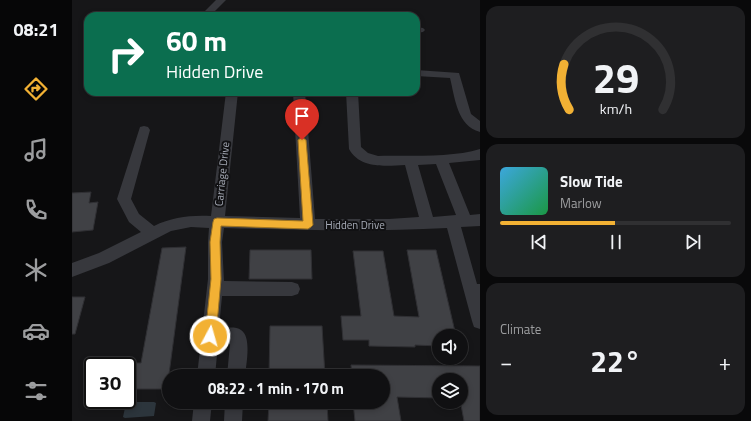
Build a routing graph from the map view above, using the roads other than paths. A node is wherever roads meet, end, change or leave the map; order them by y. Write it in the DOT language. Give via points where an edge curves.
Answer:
graph roads {
  1 [pos="221,0"];
  2 [pos="209,12"];
  3 [pos="420,73"];
  4 [pos="232,96"];
  5 [pos="299,96"];
  6 [pos="352,96"];
  7 [pos="480,128"];
  8 [pos="144,130"];
  9 [pos="480,154"];
  10 [pos="441,159"];
  11 [pos="410,160"];
  12 [pos="480,220"];
  13 [pos="459,221"];
  14 [pos="217,222"];
  15 [pos="428,223"];
  16 [pos="308,225"];
  17 [pos="152,233"];
  18 [pos="72,270"];
  19 [pos="215,288"];
  20 [pos="292,289"];
  21 [pos="475,291"];
  22 [pos="480,321"];
  23 [pos="210,336"];
  24 [pos="207,369"];
  25 [pos="237,369"];
  26 [pos="203,409"];
  27 [pos="234,409"];
  28 [pos="202,421"];
  29 [pos="233,421"];
  1 -- 2 [label="street"];
  3 -- 7 [label="street" via="455,75 466,116"];
  4 -- 14 [label="street, Carriage Drive"];
  5 -- 16 [label="street"];
  6 -- 11 [label="street" via="355,149 364,157 378,161"];
  8 -- 17 [label="street" via="124,199 134,218"];
  9 -- 10 [label="street"];
  10 -- 11 [label="street"];
  10 -- 13 [label="street"];
  11 -- 15 [label="street"];
  12 -- 13 [label="street, Hidden Drive"];
  13 -- 15 [label="street, Hidden Drive"];
  13 -- 21 [label="street"];
  14 -- 16 [label="street, Hidden Drive"];
  14 -- 17 [label="street, Hidden Drive" via="191,222 168,226"];
  14 -- 19 [label="street, Carriage Drive"];
  15 -- 16 [label="street, Hidden Drive"];
  17 -- 18 [label="street, Hidden Drive" via="104,258"];
  19 -- 20 [label="street"];
  19 -- 23 [label="street, Carriage Drive"];
  21 -- 22 [label="street"];
  23 -- 24 [label="street, Carriage Drive"];
  23 -- 25 [label="street" via="236,336 239,340"];
  26 -- 28 [label="street"];
  27 -- 29 [label="street"];
}
